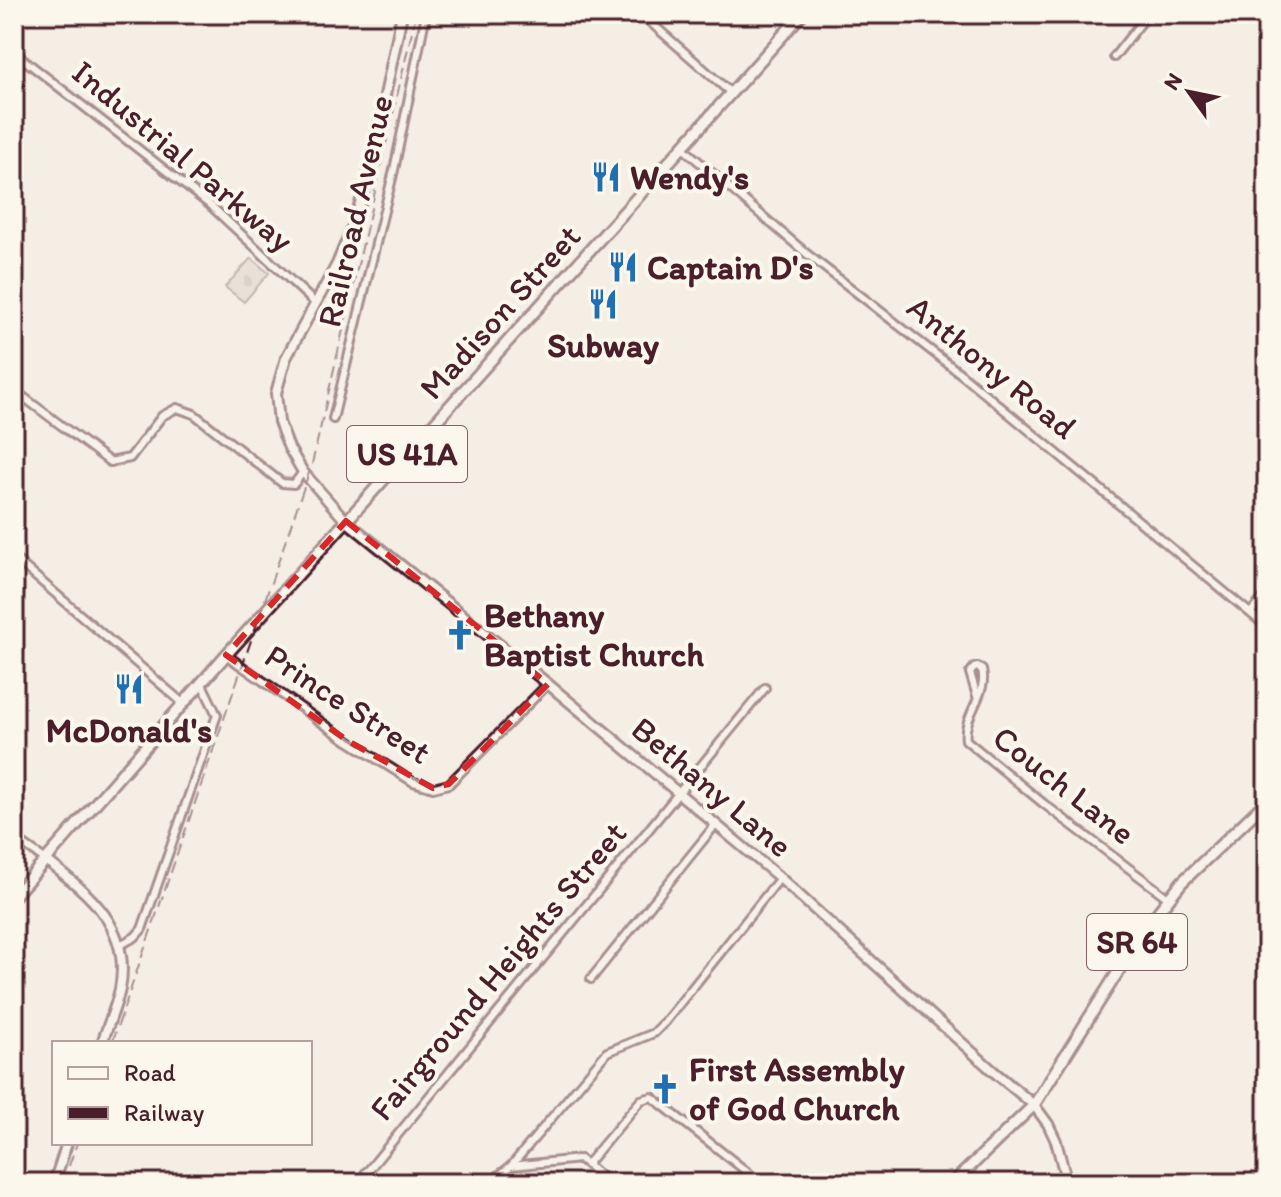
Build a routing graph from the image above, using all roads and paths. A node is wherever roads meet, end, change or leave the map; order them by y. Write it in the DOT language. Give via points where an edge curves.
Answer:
graph roads {
  1 [pos="402,14"];
  2 [pos="426,14"];
  3 [pos="641,14"];
  4 [pos="802,14"];
  5 [pos="1148,14"];
  6 [pos="14,52"];
  7 [pos="1114,57"];
  8 [pos="731,93"];
  9 [pos="683,148"];
  10 [pos="316,304"];
  11 [pos="14,390"];
  12 [pos="333,419"];
  13 [pos="303,472"];
  14 [pos="346,521"];
  15 [pos="14,558"];
  16 [pos="1267,594"];
  17 [pos="1251,612"];
  18 [pos="1267,627"];
  19 [pos="226,655"];
  20 [pos="202,684"];
  21 [pos="548,684"];
  22 [pos="765,688"];
  23 [pos="977,696"];
  24 [pos="184,704"];
  25 [pos="679,793"];
  26 [pos="1267,801"];
  27 [pos="716,824"];
  28 [pos="14,838"];
  29 [pos="46,860"];
  30 [pos="780,878"];
  31 [pos="14,896"];
  32 [pos="1168,898"];
  33 [pos="120,945"];
  34 [pos="591,979"];
  35 [pos="103,1041"];
  36 [pos="1034,1105"];
  37 [pos="66,1145"];
  38 [pos="587,1164"];
  39 [pos="511,1166"];
  40 [pos="366,1172"];
  41 [pos="54,1183"];
  42 [pos="358,1183"];
  43 [pos="381,1183"];
  44 [pos="489,1183"];
  45 [pos="609,1183"];
  46 [pos="761,1183"];
  47 [pos="953,1183"];
  48 [pos="1067,1183"];
  1 -- 10 [label="street, Bethany Lane" via="368,177 354,223"];
  2 -- 12 [label="street, Railroad Avenue"];
  3 -- 8 [label="street"];
  4 -- 8 [label="main road, Madison Street / US 41A"];
  5 -- 7 [label="street"];
  6 -- 10 [label="street, Industrial Parkway" via="173,174"];
  8 -- 9 [label="main road, Madison Street / US 41A"];
  9 -- 14 [label="main road, Madison Street / US 41A"];
  9 -- 17 [label="street, Anthony Road"];
  10 -- 13 [label="street, Bethany Lane" via="286,358 276,393 279,422"];
  11 -- 13 [label="street" via="110,462 130,458 162,416 177,408 194,414 282,483 294,484"];
  13 -- 14 [label="street, Bethany Lane"];
  14 -- 19 [label="main road, Madison Street / US 41A"];
  14 -- 21 [label="street, Bethany Lane"];
  15 -- 24 [label="street"];
  16 -- 17 [label="street"];
  17 -- 18 [label="street, Anthony Road"];
  19 -- 20 [label="main road, Madison Street / US 41A"];
  19 -- 21 [label="street, Prince Street" via="348,741 413,782 433,788 449,784"];
  20 -- 24 [label="main road, Madison Street / US 41A"];
  20 -- 33 [label="street" via="217,715 142,929"];
  21 -- 25 [label="street, Bethany Lane"];
  22 -- 25 [label="street, Fairground Heights Street"];
  23 -- 32 [label="street, Couch Lane" via="965,727 966,740"];
  24 -- 29 [label="main road, Madison Street / US 41A"];
  25 -- 27 [label="street, Bethany Lane"];
  25 -- 40 [label="street, Fairground Heights Street"];
  26 -- 32 [label="main road, SR 64"];
  27 -- 30 [label="street, Bethany Lane"];
  27 -- 34 [label="street"];
  28 -- 29 [label="street"];
  29 -- 31 [label="main road, Madison Street / US 41A"];
  29 -- 33 [label="street" via="96,903"];
  30 -- 36 [label="street, Bethany Lane"];
  30 -- 39 [label="street" via="665,1022 654,1033 607,1052"];
  32 -- 36 [label="main road, SR 64"];
  33 -- 35 [label="street" via="119,992"];
  36 -- 47 [label="main road, SR 64"];
  36 -- 48 [label="street, Bethany Lane" via="1056,1141"];
  37 -- 41 [label="street"];
  38 -- 39 [label="street" via="580,1159"];
  38 -- 45 [label="street"];
  38 -- 46 [label="street" via="641,1100 652,1097"];
  39 -- 44 [label="street"];
  40 -- 42 [label="street, Fairground Heights Street"];
  40 -- 43 [label="street"];
}
